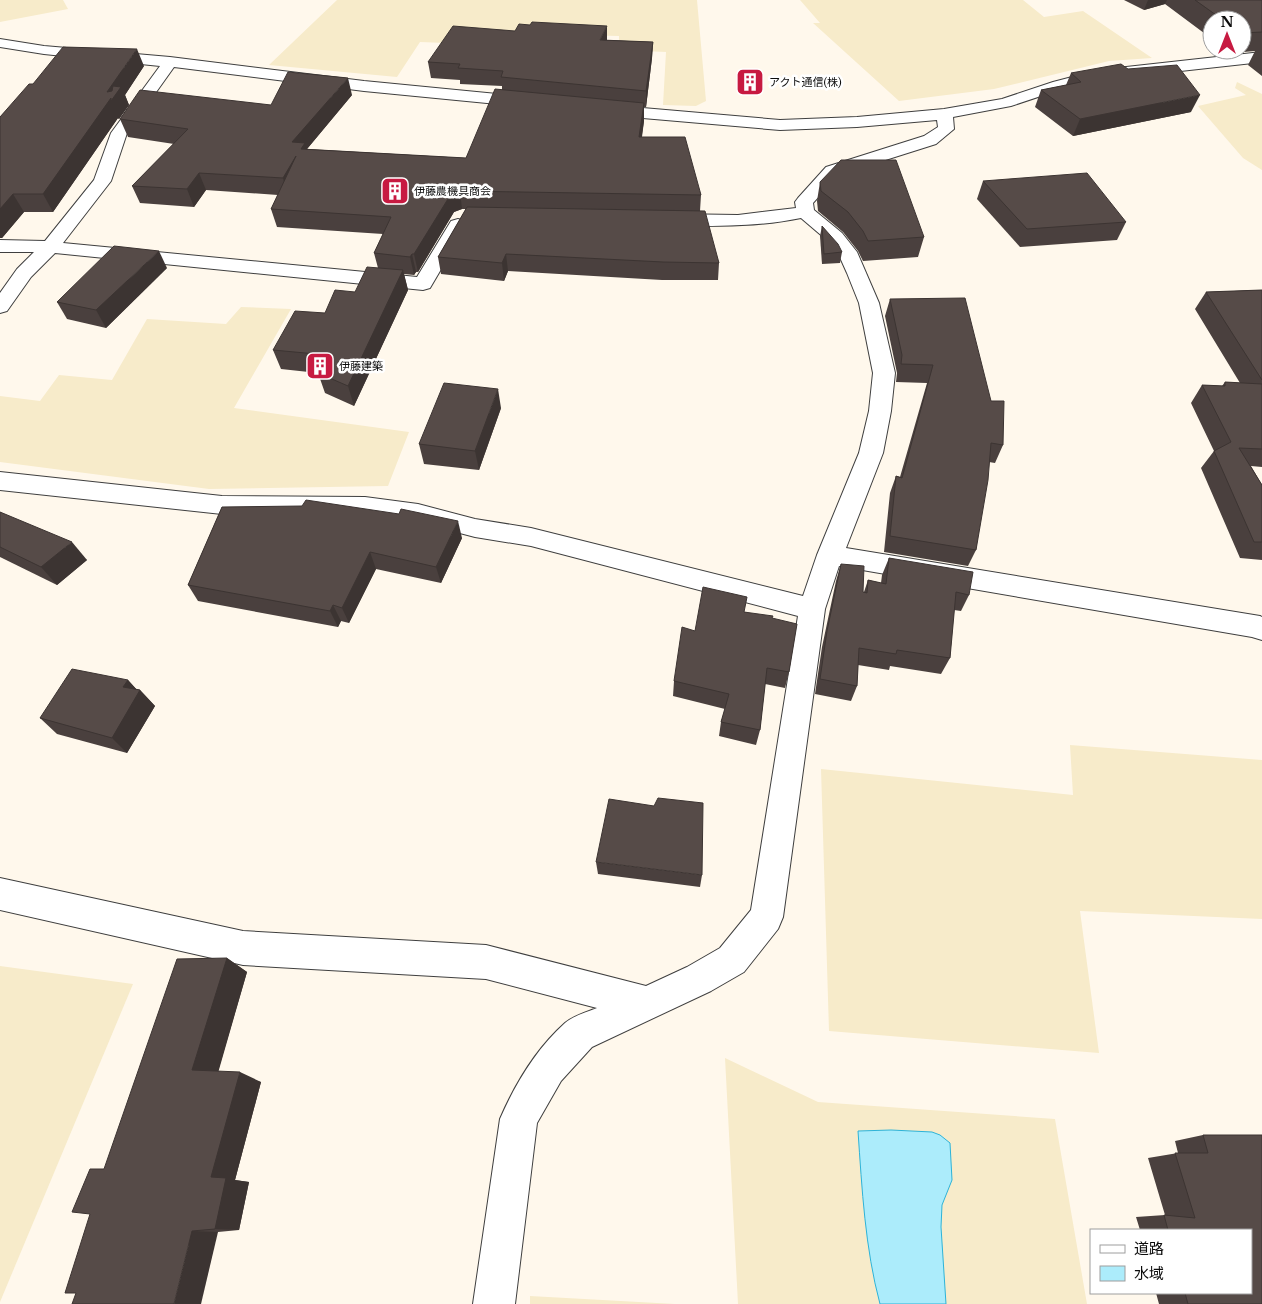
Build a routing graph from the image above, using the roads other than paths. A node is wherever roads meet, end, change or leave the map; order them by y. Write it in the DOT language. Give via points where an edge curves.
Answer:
graph roads {
  1 [pos="0,43"];
  2 [pos="1262,57"];
  3 [pos="170,62"];
  4 [pos="540,104"];
  5 [pos="589,108"];
  6 [pos="944,114"];
  7 [pos="805,212"];
  8 [pos="472,217"];
  9 [pos="658,220"];
  10 [pos="0,246"];
  11 [pos="50,247"];
  12 [pos="0,307"];
  13 [pos="0,481"];
  14 [pos="830,555"];
  15 [pos="812,609"];
  16 [pos="1262,629"];
  17 [pos="0,894"];
  18 [pos="646,1003"];
  19 [pos="494,1304"];
  1 -- 3 [label="street"];
  2 -- 6 [label="street" via="1100,75 1005,103"];
  3 -- 4 [label="street"];
  3 -- 11 [label="street" via="119,133 102,181"];
  5 -- 6 [label="street" via="780,124 857,122"];
  6 -- 7 [label="street" via="946,129 930,140 832,171 804,202"];
  7 -- 9 [label="street" via="779,218 727,221"];
  7 -- 14 [label="street" via="834,237 847,252 857,272 869,303 884,373 871,453"];
  8 -- 11 [label="street" via="463,216 422,284"];
  10 -- 11 [label="street"];
  11 -- 12 [label="street" via="24,274"];
  13 -- 15 [label="street" via="222,505 365,506 418,513 475,528 531,537"];
  14 -- 15 [label="street"];
  14 -- 16 [label="street"];
  15 -- 18 [label="street" via="766,917 732,960"];
  17 -- 18 [label="street" via="243,948 486,962"];
  18 -- 19 [label="street" via="579,1034 548,1068 518,1119"];
}
